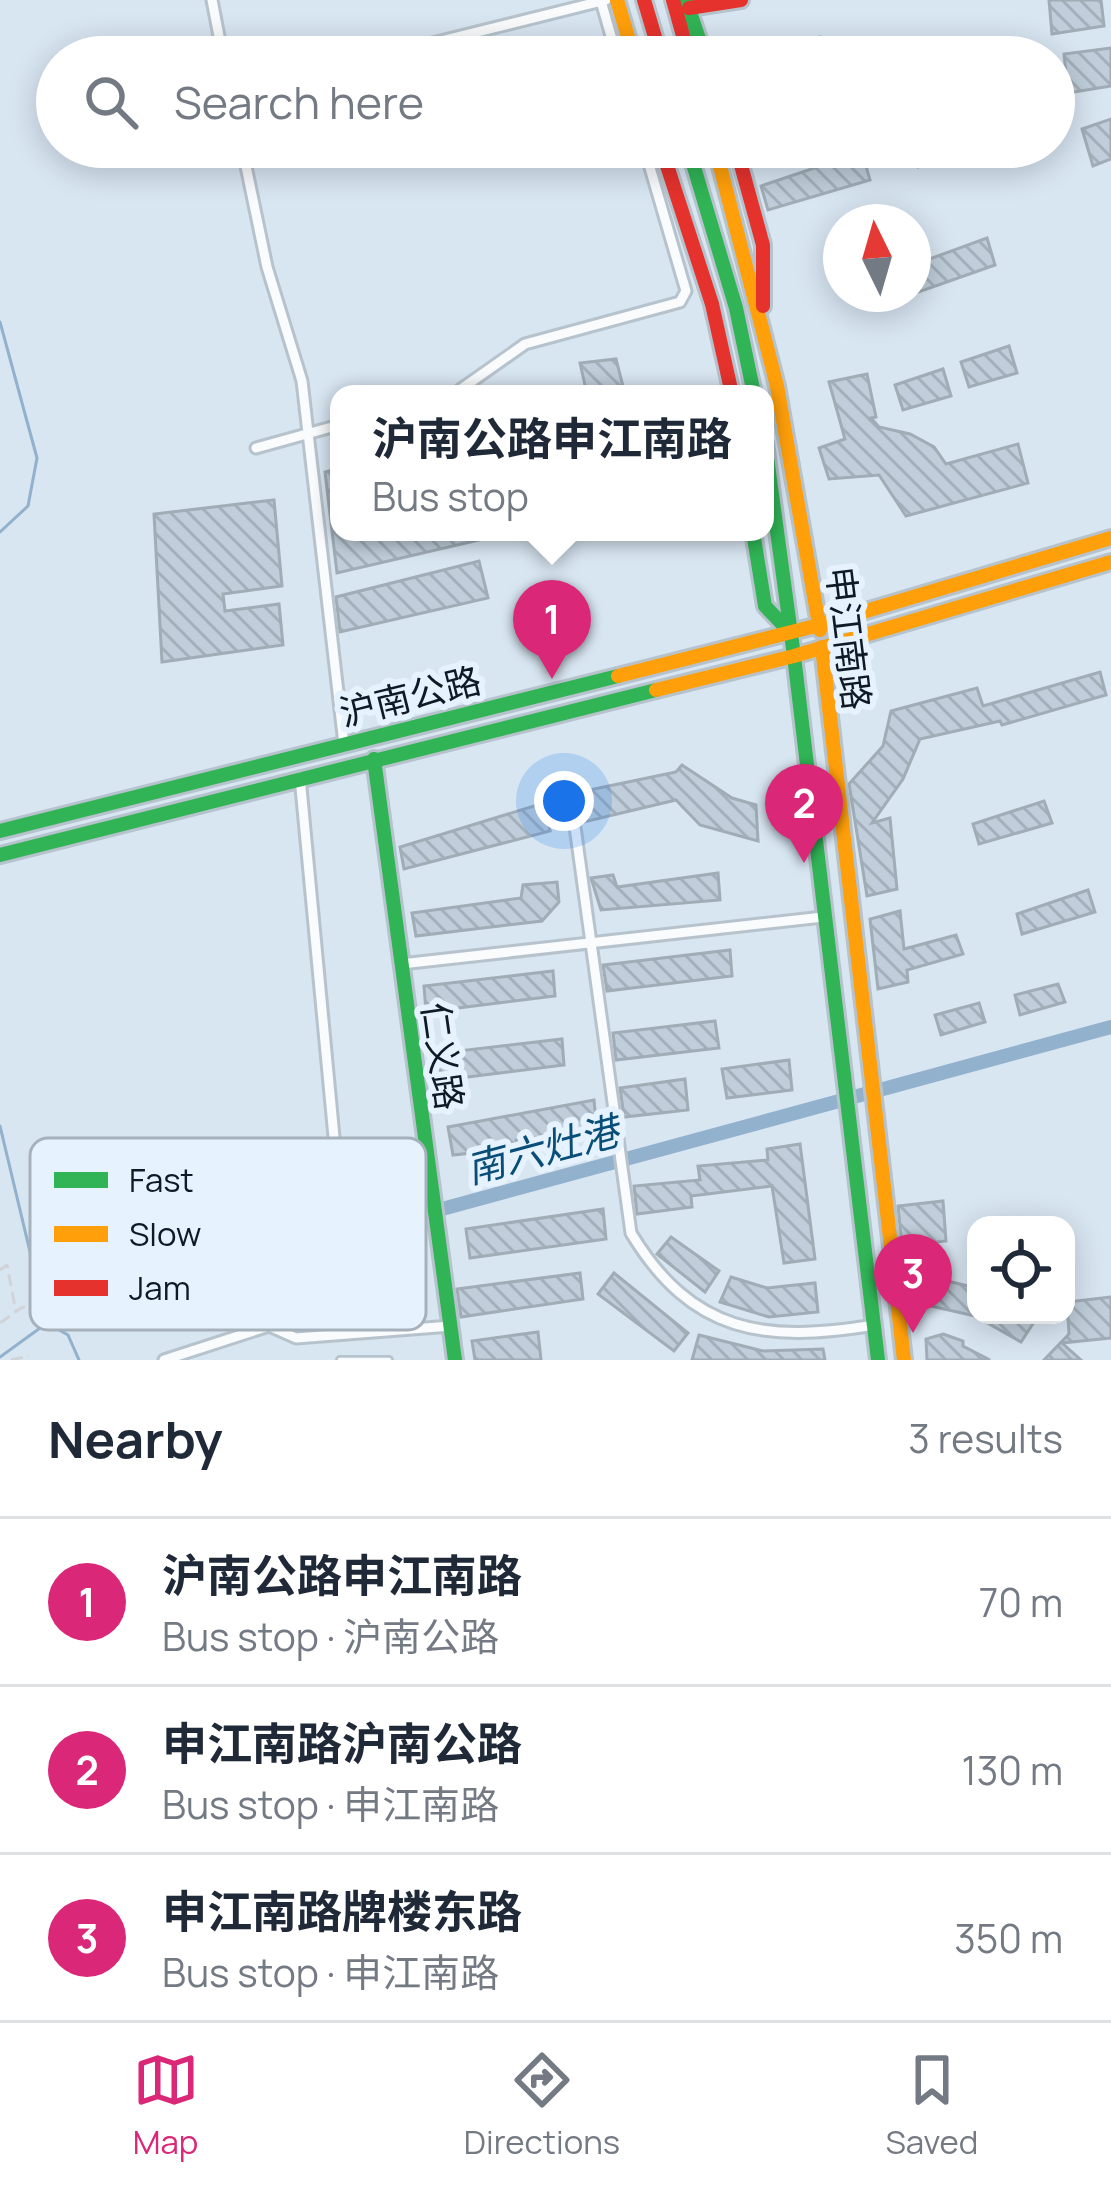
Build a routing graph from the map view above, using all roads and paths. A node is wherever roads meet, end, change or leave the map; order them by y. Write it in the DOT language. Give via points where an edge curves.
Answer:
graph roads {
  1 [pos="212,0"];
  2 [pos="617,0"];
  3 [pos="644,0"];
  4 [pos="673,0"];
  5 [pos="741,0"];
  6 [pos="603,1"];
  7 [pos="688,4"];
  8 [pos="219,36"];
  9 [pos="461,36"];
  10 [pos="612,36"];
  11 [pos="628,36"];
  12 [pos="655,36"];
  13 [pos="683,36"];
  14 [pos="698,36"];
  15 [pos="246,168"];
  16 [pos="650,168"];
  17 [pos="668,168"];
  18 [pos="694,168"];
  19 [pos="721,168"];
  20 [pos="743,168"];
  21 [pos="736,308"];
  22 [pos="762,315"];
  23 [pos="467,385"];
  24 [pos="732,385"];
  25 [pos="734,385"];
  26 [pos="752,385"];
  27 [pos="330,428"];
  28 [pos="308,434"];
  29 [pos="256,448"];
  30 [pos="774,514"];
  31 [pos="1111,538"];
  32 [pos="754,541"];
  33 [pos="1111,562"];
  34 [pos="819,625"];
  35 [pos="789,631"];
  36 [pos="822,647"];
  37 [pos="794,656"];
  38 [pos="344,744"];
  39 [pos="374,759"];
  40 [pos="300,777"];
  41 [pos="572,805"];
  42 [pos="0,831"];
  43 [pos="0,855"];
  44 [pos="824,917"];
  45 [pos="594,940"];
  46 [pos="401,964"];
  47 [pos="333,1138"];
  48 [pos="425,1138"];
  49 [pos="426,1148"];
  50 [pos="0,1270"];
  51 [pos="30,1305"];
  52 [pos="19,1310"];
  53 [pos="0,1323"];
  54 [pos="874,1325"];
  55 [pos="451,1326"];
  56 [pos="426,1328"];
  57 [pos="257,1330"];
  58 [pos="278,1330"];
  59 [pos="399,1330"];
  60 [pos="29,1356"];
  61 [pos="10,1360"];
  62 [pos="164,1360"];
  63 [pos="340,1360"];
  64 [pos="389,1360"];
  65 [pos="455,1360"];
  66 [pos="878,1360"];
  67 [pos="904,1360"];
  1 -- 8 [label="street"];
  2 -- 11 [label="main road"];
  3 -- 12 [label="main road"];
  4 -- 13 [label="main road"];
  5 -- 7 [label="main road"];
  6 -- 9 [label="street"];
  6 -- 10 [label="street"];
  7 -- 14 [label="main road"];
  15 -- 28 [label="street" via="302,381"];
  16 -- 23 [label="street" via="686,291 680,302 525,344"];
  17 -- 24 [label="main road"];
  18 -- 21 [label="main road"];
  19 -- 22 [label="main road, 申江南路"];
  20 -- 22 [label="main road" via="768,277"];
  21 -- 25 [label="main road"];
  21 -- 26 [label="main road"];
  22 -- 34 [label="main road, 申江南路"];
  27 -- 28 [label="street"];
  28 -- 29 [label="street"];
  28 -- 38 [label="street"];
  30 -- 35 [label="main road, 申江南路"];
  31 -- 34 [label="main road, 沪南公路"];
  32 -- 35 [label="main road" via="764,606"];
  33 -- 36 [label="main road, 沪南公路"];
  34 -- 35 [label="main road, 沪南公路"];
  34 -- 36 [label="main road, 申江南路"];
  35 -- 37 [label="main road, 申江南路"];
  35 -- 38 [label="main road, 沪南公路"];
  36 -- 37 [label="main road, 沪南公路"];
  36 -- 67 [label="main road, 申江南路"];
  37 -- 39 [label="main road, 沪南公路"];
  37 -- 44 [label="main road, 申江南路"];
  38 -- 42 [label="main road, 沪南公路"];
  39 -- 40 [label="main road, 沪南公路"];
  39 -- 46 [label="main road, 仁义路"];
  40 -- 43 [label="main road, 沪南公路"];
  40 -- 47 [label="street"];
  41 -- 45 [label="street"];
  44 -- 45 [label="street"];
  44 -- 54 [label="main road, 申江南路"];
  45 -- 46 [label="street"];
  45 -- 54 [label="street" via="631,1233 656,1273 703,1312 755,1332"];
  46 -- 48 [label="main road, 仁义路"];
  49 -- 55 [label="main road, 仁义路"];
  50 -- 52 [label="path" via="8,1265"];
  51 -- 52 [label="path"];
  52 -- 53 [label="path"];
  54 -- 66 [label="main road, 申江南路"];
  55 -- 56 [label="street"];
  55 -- 65 [label="main road, 仁义路"];
  57 -- 62 [label="street"];
  58 -- 59 [label="street" via="296,1338"];
  60 -- 61 [label="path"];
  63 -- 64 [label="lane"];
}
